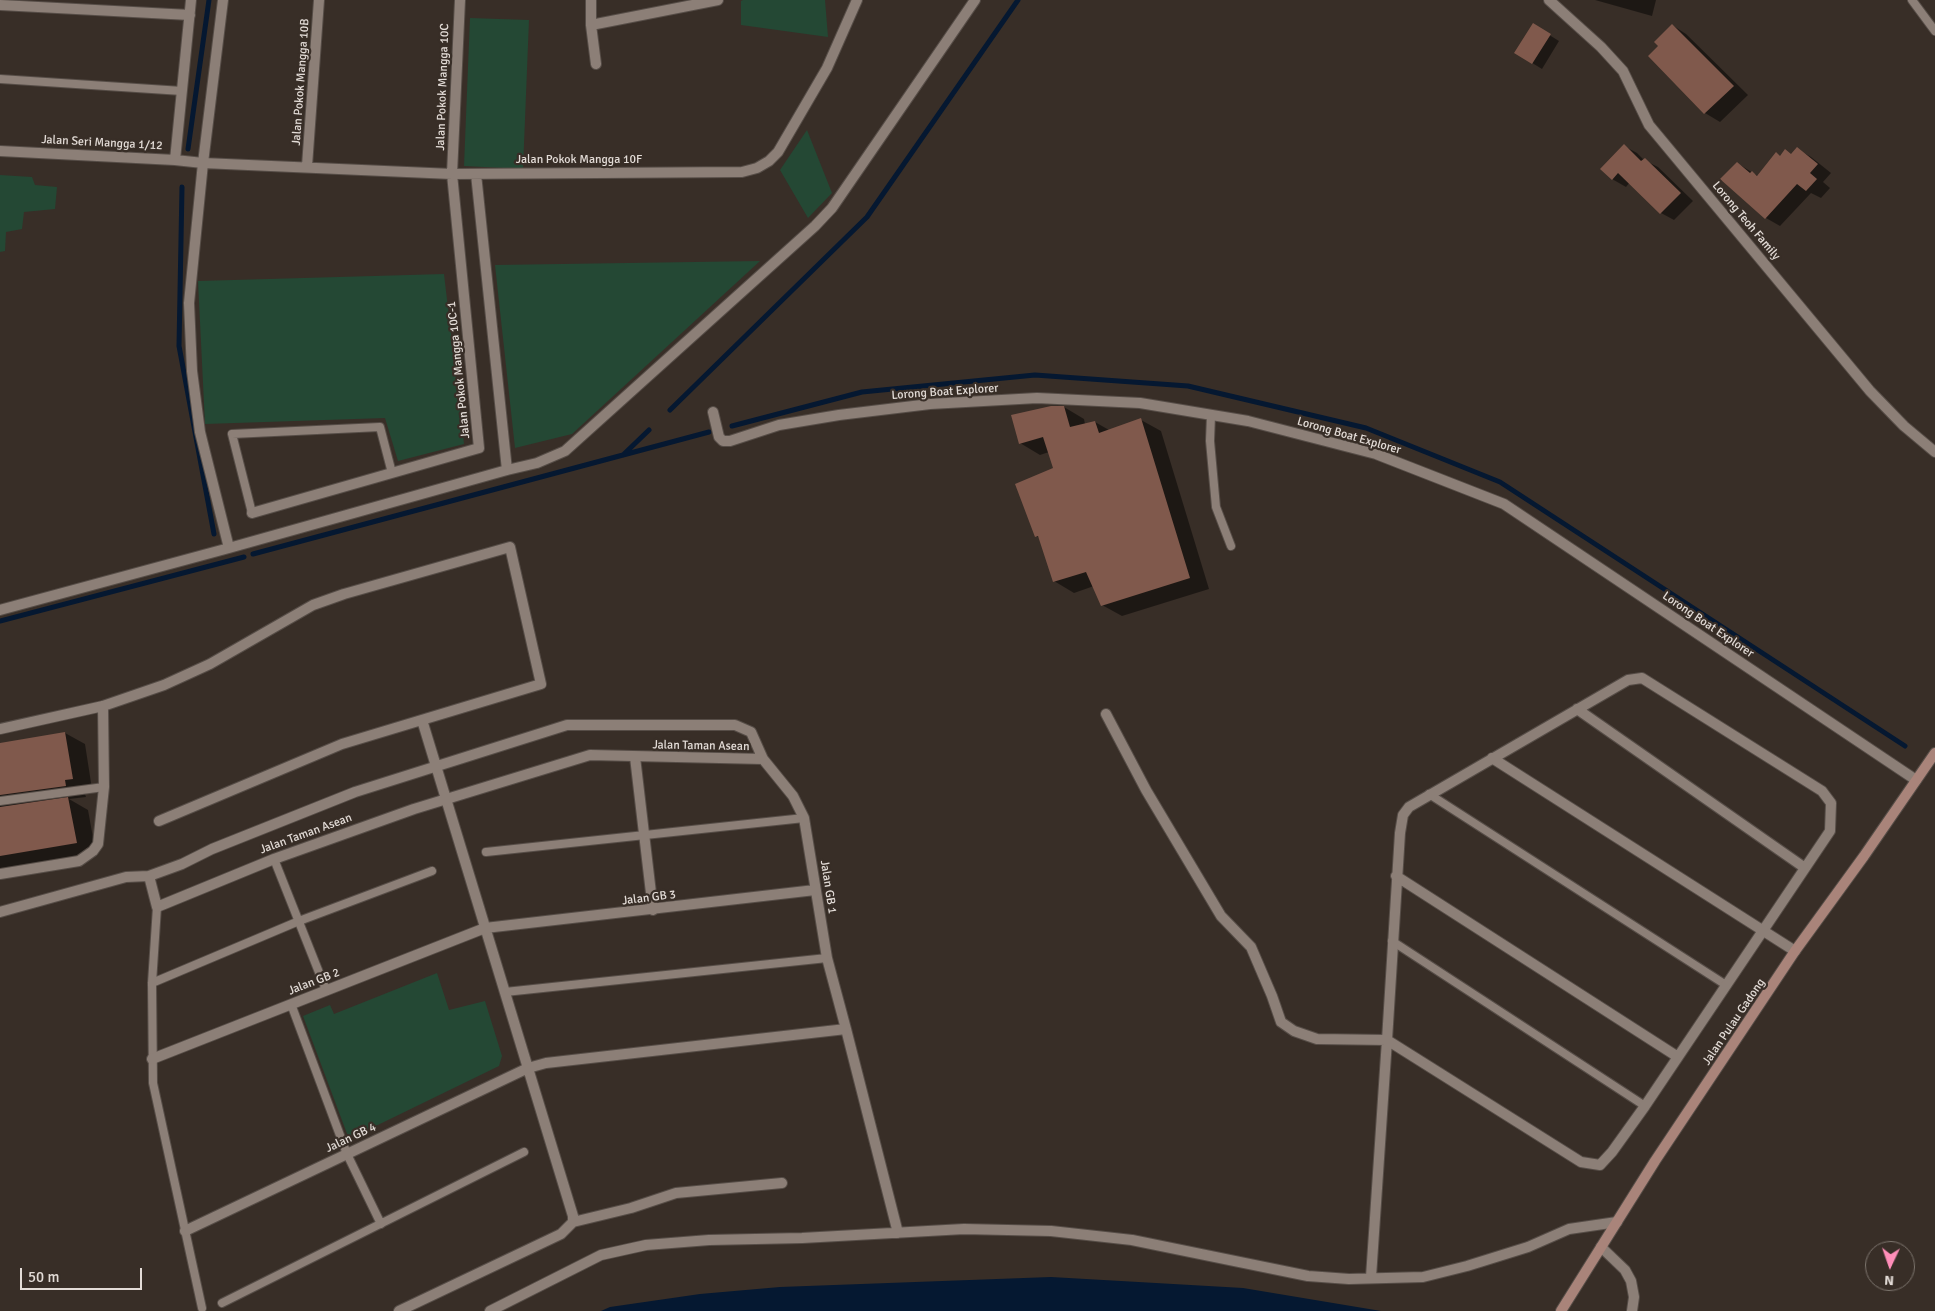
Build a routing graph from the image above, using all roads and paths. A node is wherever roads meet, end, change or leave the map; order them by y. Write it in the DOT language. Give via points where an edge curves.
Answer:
graph roads {
  1 [pos="191,0"];
  2 [pos="223,0"];
  3 [pos="319,0"];
  4 [pos="460,0"];
  5 [pos="590,0"];
  6 [pos="718,0"];
  7 [pos="857,0"];
  8 [pos="975,0"];
  9 [pos="1549,0"];
  10 [pos="1912,0"];
  11 [pos="0,5"];
  12 [pos="190,15"];
  13 [pos="591,25"];
  14 [pos="1935,31"];
  15 [pos="596,64"];
  16 [pos="0,79"];
  17 [pos="182,91"];
  18 [pos="0,151"];
  19 [pos="175,160"];
  20 [pos="202,163"];
  21 [pos="308,166"];
  22 [pos="452,174"];
  23 [pos="476,174"];
  24 [pos="713,412"];
  25 [pos="1211,415"];
  26 [pos="1935,452"];
  27 [pos="507,470"];
  28 [pos="392,473"];
  29 [pos="252,513"];
  30 [pos="1231,546"];
  31 [pos="229,548"];
  32 [pos="0,610"];
  33 [pos="103,706"];
  34 [pos="1577,709"];
  35 [pos="1106,714"];
  36 [pos="422,720"];
  37 [pos="0,729"];
  38 [pos="1935,752"];
  39 [pos="635,756"];
  40 [pos="1492,758"];
  41 [pos="763,760"];
  42 [pos="436,766"];
  43 [pos="1916,780"];
  44 [pos="104,787"];
  45 [pos="1429,794"];
  46 [pos="446,799"];
  47 [pos="0,801"];
  48 [pos="804,818"];
  49 [pos="159,822"];
  50 [pos="644,836"];
  51 [pos="486,852"];
  52 [pos="274,859"];
  53 [pos="1805,868"];
  54 [pos="432,871"];
  55 [pos="0,874"];
  56 [pos="149,876"];
  57 [pos="1396,876"];
  58 [pos="815,890"];
  59 [pos="157,907"];
  60 [pos="652,910"];
  61 [pos="0,912"];
  62 [pos="299,921"];
  63 [pos="485,928"];
  64 [pos="1763,930"];
  65 [pos="1392,941"];
  66 [pos="1795,951"];
  67 [pos="827,958"];
  68 [pos="152,983"];
  69 [pos="1726,985"];
  70 [pos="326,990"];
  71 [pos="505,992"];
  72 [pos="291,1004"];
  73 [pos="846,1029"];
  74 [pos="1387,1040"];
  75 [pos="1678,1057"];
  76 [pos="152,1059"];
  77 [pos="528,1068"];
  78 [pos="1645,1106"];
  79 [pos="524,1152"];
  80 [pos="347,1154"];
  81 [pos="782,1183"];
  82 [pos="573,1222"];
  83 [pos="1617,1222"];
  84 [pos="381,1224"];
  85 [pos="185,1231"];
  86 [pos="898,1233"];
  87 [pos="1601,1247"];
  88 [pos="1371,1277"];
  89 [pos="222,1303"];
  90 [pos="202,1308"];
  91 [pos="399,1311"];
  92 [pos="490,1311"];
  93 [pos="1561,1311"];
  94 [pos="1632,1311"];
  1 -- 12 [label="street"];
  2 -- 20 [label="street"];
  3 -- 21 [label="street, Jalan Pokok Mangga 10B"];
  4 -- 22 [label="street, Jalan Pokok Mangga 10C"];
  5 -- 13 [label="street"];
  6 -- 13 [label="street"];
  7 -- 23 [label="street, Jalan Pokok Mangga 10F" via="827,68 788,135 769,162 757,168 742,172"];
  8 -- 27 [label="street" via="832,208 815,226 566,451 537,463"];
  9 -- 26 [label="street, Lorong Teoh Family" via="1623,71 1649,125 1870,391"];
  10 -- 14 [label="lane"];
  11 -- 12 [label="street"];
  12 -- 17 [label="street"];
  13 -- 15 [label="street"];
  16 -- 17 [label="lane"];
  17 -- 19 [label="street"];
  18 -- 19 [label="street, Jalan Seri Mangga 1/12"];
  19 -- 20 [label="street, Jalan Seri Mangga 1/12"];
  20 -- 21 [label="street, Jalan Pokok Mangga 10F"];
  20 -- 31 [label="street" via="189,304 192,371 200,432"];
  21 -- 22 [label="street, Jalan Pokok Mangga 10F"];
  22 -- 23 [label="street, Jalan Pokok Mangga 10F"];
  22 -- 28 [label="street, Jalan Pokok Mangga 10C-1" via="479,448"];
  23 -- 27 [label="street"];
  24 -- 25 [label="street, Lorong Boat Explorer" via="723,441 779,425 839,415 930,404 1037,398 1140,403"];
  25 -- 30 [label="lane" via="1216,507"];
  25 -- 43 [label="street, Lorong Boat Explorer" via="1248,421 1376,454 1504,504"];
  27 -- 31 [label="street"];
  28 -- 29 [label="street, Jalan Pokok Mangga 10C-1"];
  28 -- 29 [label="lane" via="380,427 232,434"];
  31 -- 32 [label="street"];
  33 -- 36 [label="street" via="164,685 210,664 313,605 510,548 541,684"];
  33 -- 37 [label="street"];
  33 -- 44 [label="street"];
  34 -- 40 [label="street"];
  34 -- 53 [label="street"];
  34 -- 53 [label="street" via="1628,680 1642,678 1822,791 1831,803 1830,830"];
  35 -- 74 [label="street" via="1221,916 1251,948 1281,1022 1294,1031 1317,1039"];
  36 -- 42 [label="street"];
  36 -- 49 [label="street" via="342,744"];
  38 -- 43 [label="main road, Jalan Pulau Gadong"];
  39 -- 41 [label="street, Jalan Taman Asean"];
  39 -- 46 [label="street, Jalan Taman Asean" via="590,755"];
  39 -- 50 [label="street"];
  40 -- 45 [label="street"];
  40 -- 64 [label="street"];
  41 -- 42 [label="street, Jalan Taman Asean" via="751,732 735,725 585,724 567,725"];
  41 -- 48 [label="street, Jalan GB 1" via="793,796"];
  42 -- 46 [label="street"];
  42 -- 56 [label="street, Jalan Taman Asean" via="355,792"];
  43 -- 66 [label="main road, Jalan Pulau Gadong"];
  44 -- 47 [label="lane"];
  44 -- 55 [label="street" via="99,838 94,851 79,861"];
  45 -- 57 [label="street" via="1403,815"];
  45 -- 69 [label="lane"];
  46 -- 52 [label="street, Jalan Taman Asean"];
  46 -- 63 [label="street"];
  48 -- 50 [label="lane"];
  48 -- 58 [label="street, Jalan GB 1"];
  50 -- 51 [label="lane"];
  50 -- 60 [label="street"];
  52 -- 59 [label="street, Jalan Taman Asean"];
  52 -- 62 [label="lane"];
  53 -- 64 [label="street"];
  54 -- 62 [label="lane"];
  56 -- 59 [label="street"];
  56 -- 61 [label="street, Jalan Taman Asean" via="126,877"];
  57 -- 65 [label="street"];
  57 -- 75 [label="street"];
  58 -- 60 [label="street, Jalan GB 3"];
  58 -- 67 [label="street, Jalan GB 1"];
  59 -- 68 [label="lane"];
  60 -- 63 [label="street, Jalan GB 3"];
  62 -- 68 [label="lane"];
  62 -- 70 [label="lane"];
  63 -- 70 [label="street, Jalan GB 2"];
  63 -- 71 [label="street"];
  64 -- 66 [label="street"];
  64 -- 69 [label="street"];
  65 -- 74 [label="street"];
  65 -- 78 [label="lane"];
  66 -- 83 [label="main road, Jalan Pulau Gadong"];
  67 -- 71 [label="lane"];
  67 -- 73 [label="street, Jalan GB 1"];
  68 -- 76 [label="lane"];
  69 -- 75 [label="street"];
  70 -- 72 [label="street, Jalan GB 2"];
  71 -- 77 [label="street"];
  72 -- 76 [label="street, Jalan GB 2"];
  72 -- 80 [label="lane"];
  73 -- 77 [label="street, Jalan GB 4" via="546,1063"];
  73 -- 86 [label="street, Jalan GB 1"];
  74 -- 78 [label="street" via="1581,1162 1600,1165"];
  74 -- 88 [label="street"];
  75 -- 78 [label="street"];
  76 -- 85 [label="lane" via="153,1083"];
  77 -- 80 [label="street, Jalan GB 4"];
  77 -- 82 [label="street"];
  79 -- 84 [label="lane"];
  80 -- 84 [label="lane"];
  80 -- 85 [label="street, Jalan GB 4"];
  81 -- 82 [label="street" via="676,1194"];
  82 -- 91 [label="street" via="561,1234"];
  83 -- 87 [label="main road, Jalan Pulau Gadong"];
  83 -- 88 [label="street" via="1569,1229 1528,1246 1423,1277"];
  84 -- 89 [label="lane"];
  85 -- 90 [label="lane"];
  86 -- 88 [label="street" via="964,1229 1072,1232 1132,1240 1308,1276"];
  86 -- 92 [label="street" via="646,1245 601,1255"];
  87 -- 93 [label="main road, Jalan Pulau Gadong"];
  87 -- 94 [label="street" via="1631,1281"];
}
